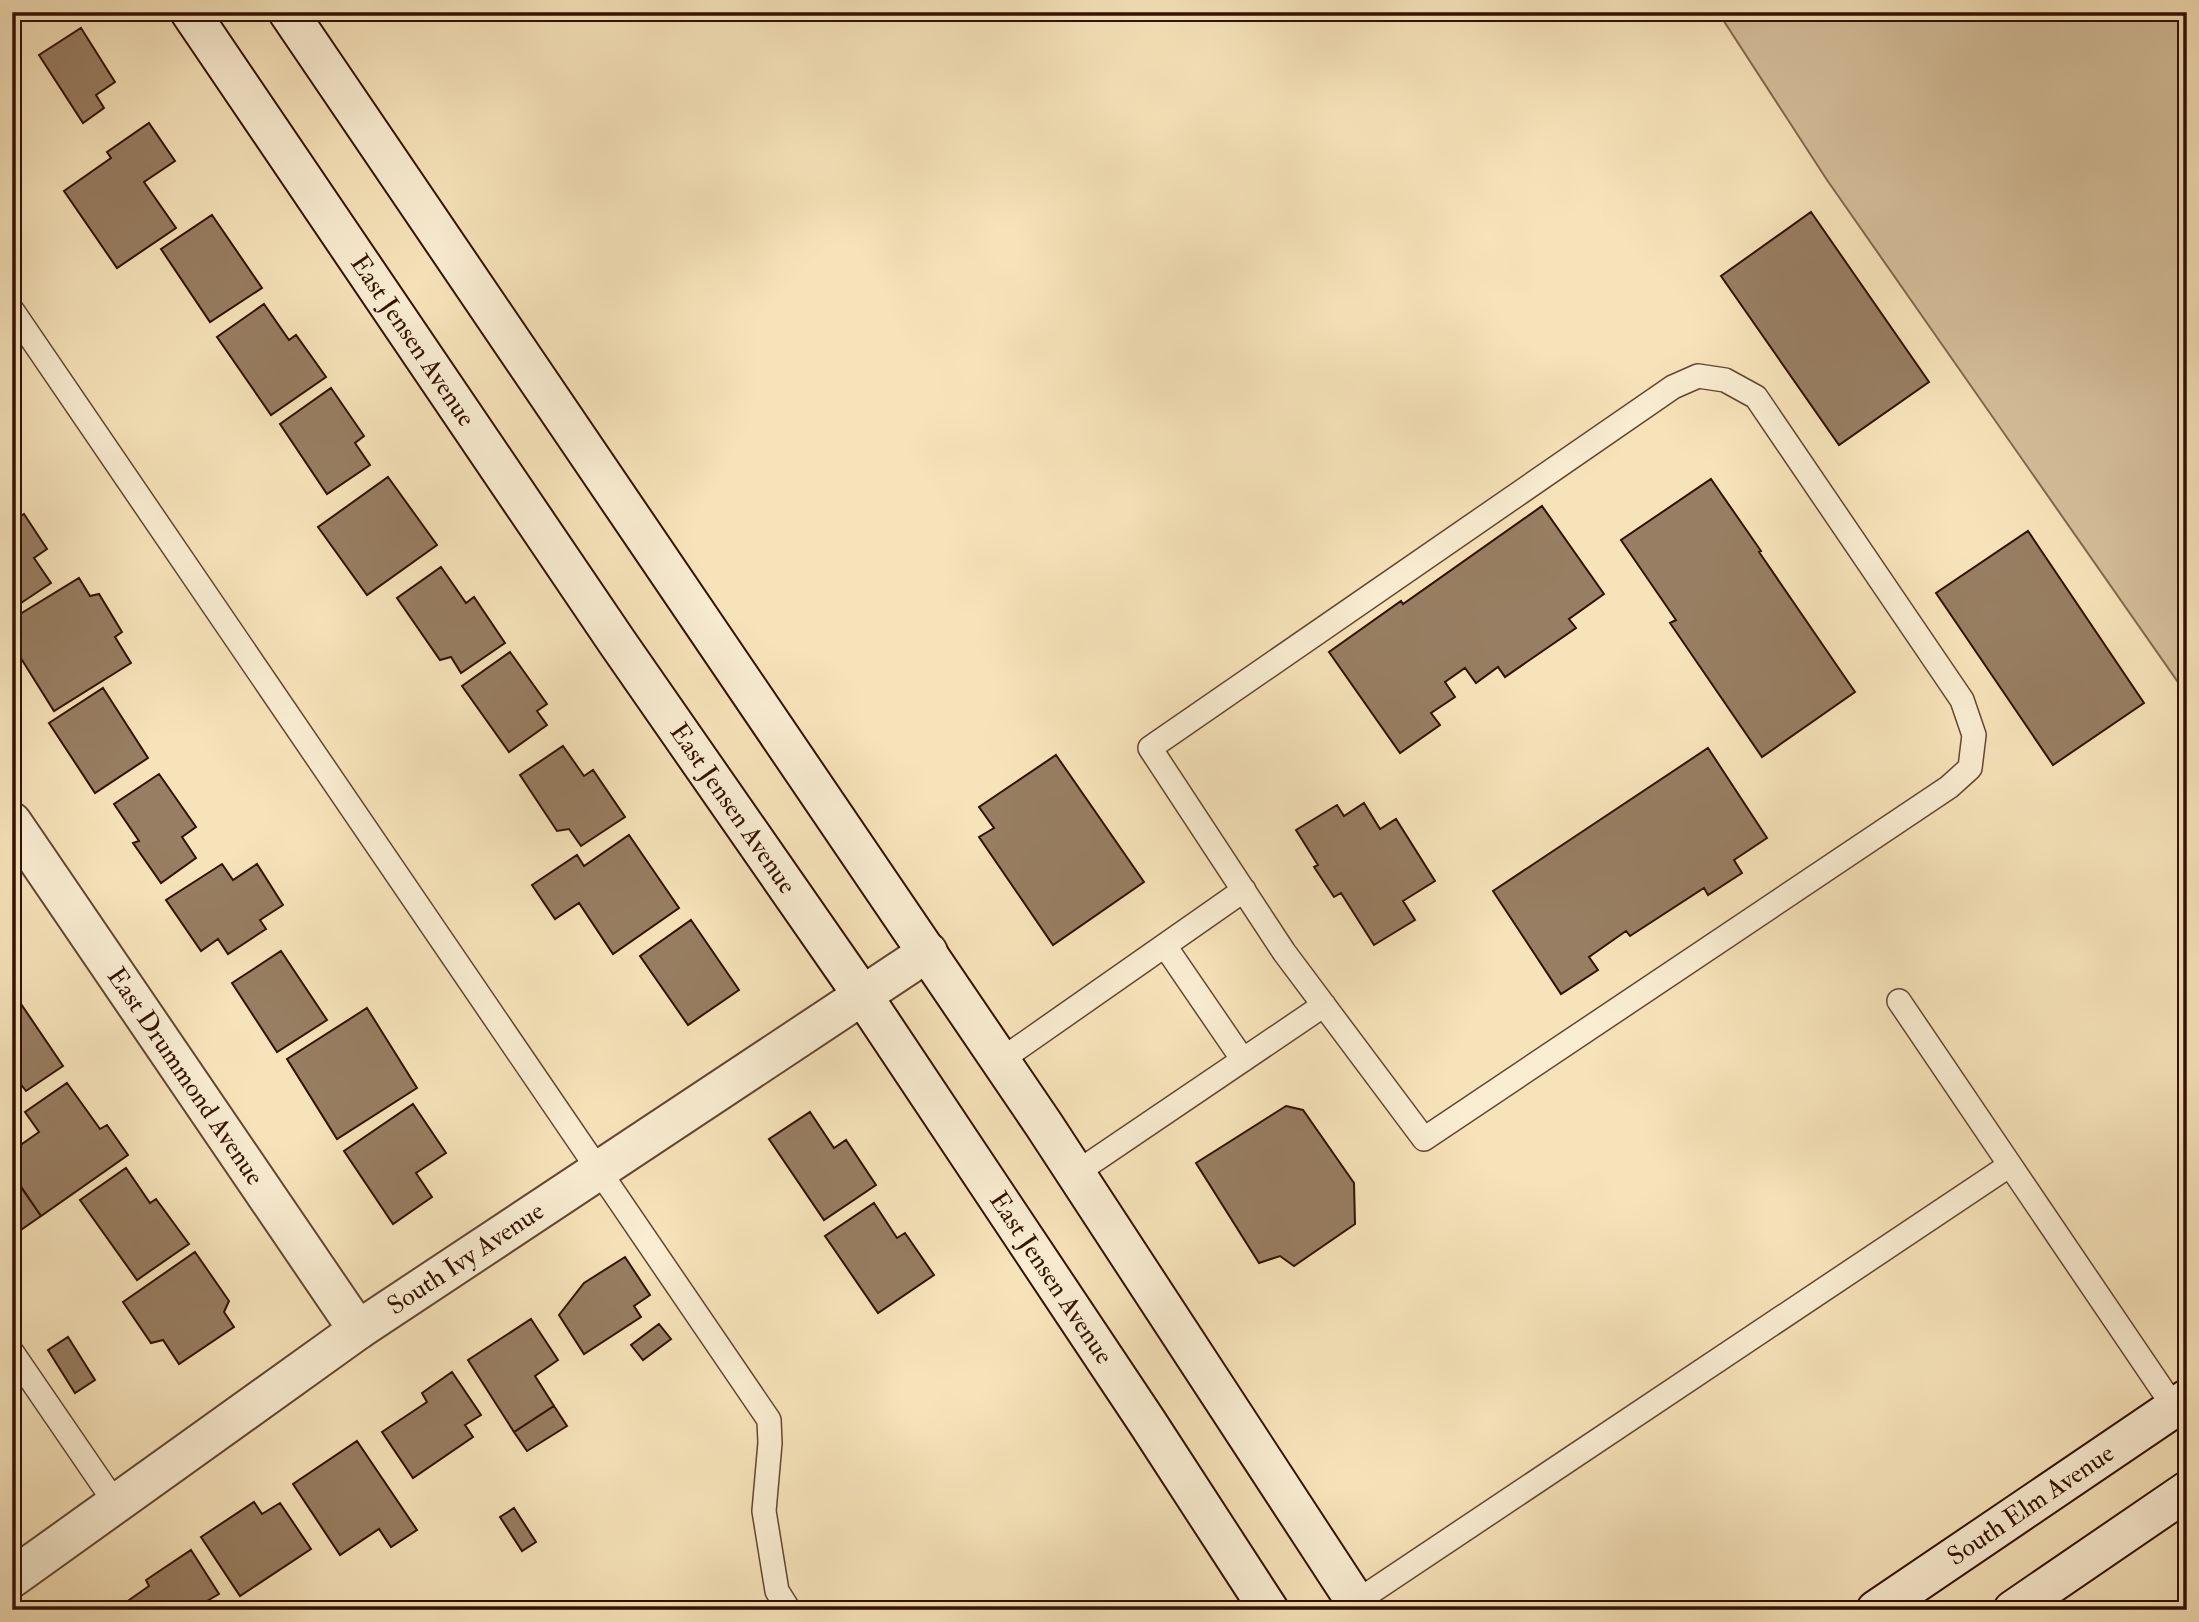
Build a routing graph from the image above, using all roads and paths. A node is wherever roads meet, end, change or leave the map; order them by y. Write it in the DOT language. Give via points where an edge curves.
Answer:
graph roads {
  1 [pos="190,12"];
  2 [pos="288,12"];
  3 [pos="12,310"];
  4 [pos="12,822"];
  5 [pos="1244,890"];
  6 [pos="1165,947"];
  7 [pos="928,952"];
  8 [pos="863,996"];
  9 [pos="1899,1001"];
  10 [pos="1324,1005"];
  11 [pos="1001,1060"];
  12 [pos="1242,1060"];
  13 [pos="2010,1165"];
  14 [pos="598,1171"];
  15 [pos="1076,1173"];
  16 [pos="358,1330"];
  17 [pos="12,1352"];
  18 [pos="2181,1403"];
  19 [pos="2187,1492"];
  20 [pos="116,1504"];
  21 [pos="12,1578"];
  22 [pos="1359,1606"];
  23 [pos="789,1610"];
  24 [pos="1269,1610"];
  25 [pos="1876,1610"];
  26 [pos="2013,1610"];
  1 -- 8 [label="main road, East Jensen Avenue"];
  2 -- 7 [label="main road"];
  3 -- 14 [label="lane"];
  4 -- 16 [label="main road, East Drummond Avenue"];
  5 -- 6 [label="lane"];
  5 -- 10 [label="lane"];
  5 -- 10 [label="lane" via="1150,748 1673,387 1698,376 1725,380 1756,397 1962,700 1974,735 1970,768 1949,787 1424,1139"];
  6 -- 11 [label="lane"];
  6 -- 12 [label="lane"];
  7 -- 8 [label="main road, South Ivy Avenue"];
  7 -- 11 [label="main road"];
  8 -- 14 [label="main road, South Ivy Avenue"];
  8 -- 24 [label="main road, East Jensen Avenue"];
  9 -- 13 [label="lane"];
  10 -- 12 [label="lane"];
  11 -- 15 [label="main road"];
  12 -- 15 [label="lane"];
  13 -- 18 [label="lane"];
  13 -- 22 [label="lane"];
  14 -- 16 [label="main road, South Ivy Avenue"];
  14 -- 23 [label="lane" via="769,1420 764,1511 777,1591"];
  15 -- 22 [label="main road"];
  16 -- 20 [label="main road, South Ivy Avenue"];
  17 -- 20 [label="lane"];
  18 -- 25 [label="main road, South Elm Avenue"];
  19 -- 26 [label="main road"];
  20 -- 21 [label="main road, South Ivy Avenue"];
}
